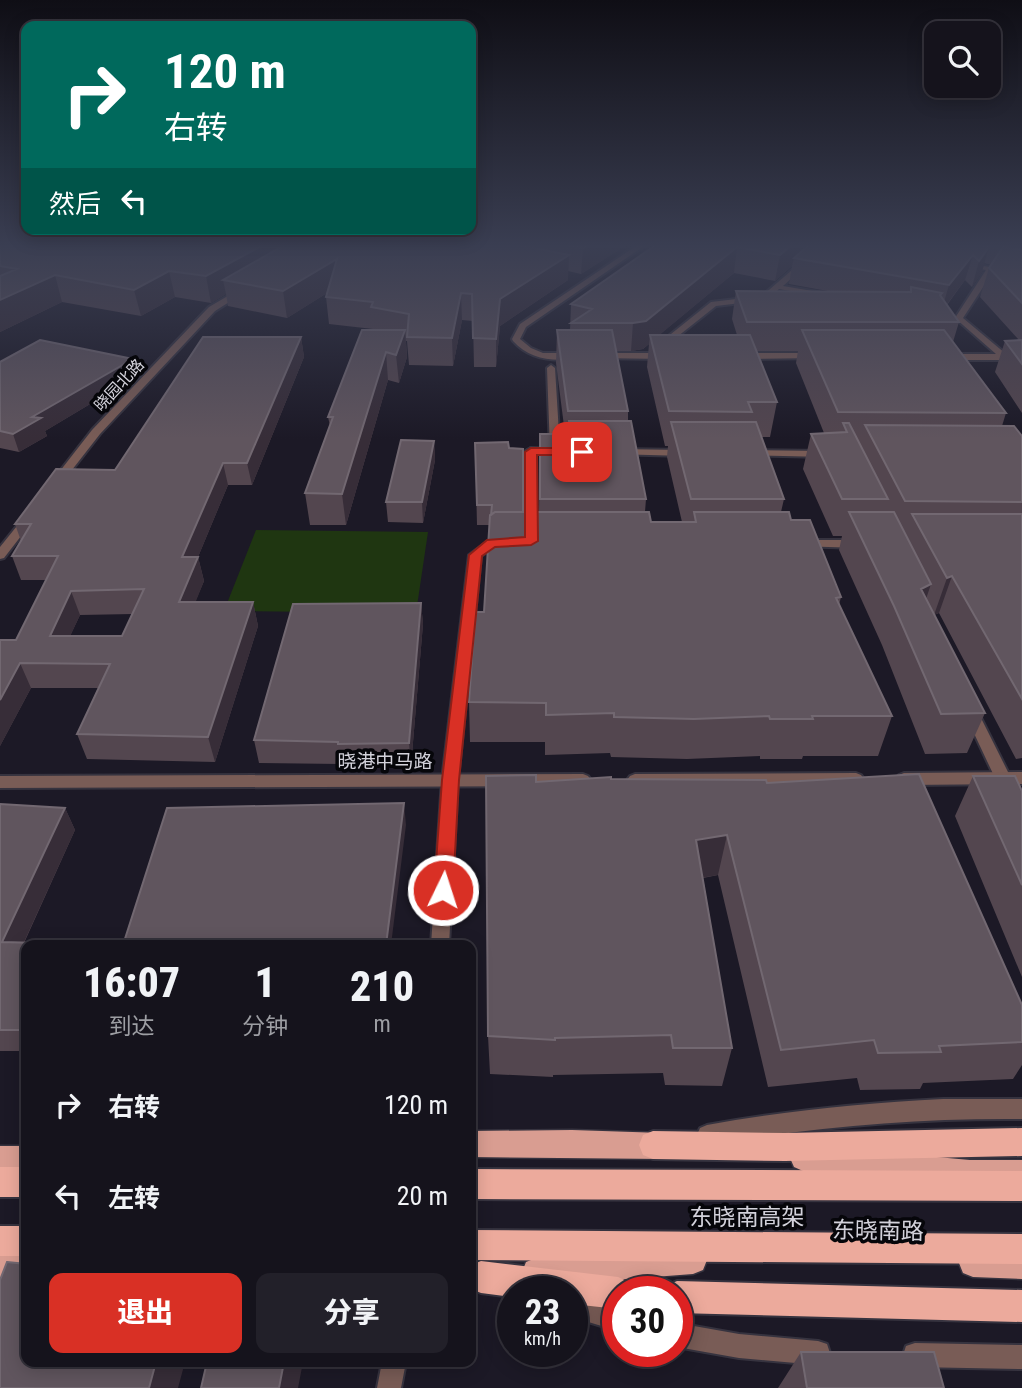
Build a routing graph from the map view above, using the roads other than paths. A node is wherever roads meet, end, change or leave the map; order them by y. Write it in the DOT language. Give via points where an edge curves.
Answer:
graph roads {
  1 [pos="212,309"];
  2 [pos="548,309"];
  3 [pos="708,309"];
  4 [pos="965,309"];
  5 [pos="950,319"];
  6 [pos="963,321"];
  7 [pos="648,356"];
  8 [pos="675,356"];
  9 [pos="731,356"];
  10 [pos="829,356"];
  11 [pos="938,357"];
  12 [pos="1004,357"];
  13 [pos="1022,357"];
  14 [pos="551,368"];
  15 [pos="555,452"];
  16 [pos="569,452"];
  17 [pos="611,452"];
  18 [pos="694,453"];
  19 [pos="735,453"];
  20 [pos="832,454"];
  21 [pos="48,494"];
  22 [pos="40,504"];
  23 [pos="793,544"];
  24 [pos="876,545"];
  25 [pos="0,555"];
  26 [pos="961,692"];
  27 [pos="1003,778"];
  28 [pos="1022,778"];
  29 [pos="866,779"];
  30 [pos="893,779"];
  31 [pos="450,780"];
  32 [pos="0,782"];
  33 [pos="440,940"];
  34 [pos="1022,1109"];
  35 [pos="1022,1142"];
  36 [pos="476,1144"];
  37 [pos="653,1145"];
  38 [pos="0,1159"];
  39 [pos="21,1160"];
  40 [pos="1022,1173"];
  41 [pos="0,1182"];
  42 [pos="21,1182"];
  43 [pos="476,1184"];
  44 [pos="1022,1186"];
  45 [pos="0,1241"];
  46 [pos="21,1241"];
  47 [pos="476,1245"];
  48 [pos="1022,1249"];
  49 [pos="1022,1265"];
  50 [pos="0,1268"];
  51 [pos="21,1268"];
  52 [pos="476,1277"];
  53 [pos="497,1283"];
  54 [pos="602,1291"];
  55 [pos="693,1297"];
  56 [pos="1022,1306"];
  57 [pos="693,1338"];
  58 [pos="845,1354"];
  59 [pos="887,1354"];
  60 [pos="1022,1357"];
  61 [pos="393,1367"];
  62 [pos="389,1388"];
  1 -- 21 [label="street, 晓园北路" via="96,432"];
  2 -- 7 [label="street" via="523,326 516,339 525,351 544,357"];
  3 -- 7 [label="street"];
  4 -- 6 [label="street" via="959,318"];
  5 -- 6 [label="street"];
  6 -- 12 [label="street"];
  7 -- 8 [label="street"];
  9 -- 10 [label="street"];
  11 -- 12 [label="street"];
  12 -- 13 [label="street"];
  14 -- 15 [label="street"];
  15 -- 16 [label="street"];
  15 -- 31 [label="street" via="531,452 538,541 492,543 475,555"];
  17 -- 18 [label="street"];
  19 -- 20 [label="street"];
  22 -- 25 [label="street"];
  23 -- 24 [label="street"];
  26 -- 27 [label="street"];
  27 -- 28 [label="street"];
  27 -- 30 [label="street"];
  29 -- 31 [label="street, 晓港中马路"];
  31 -- 32 [label="street, 晓港中马路"];
  31 -- 33 [label="street"];
  34 -- 37 [label="street" via="958,1107 860,1113"];
  35 -- 37 [label="highway"];
  36 -- 37 [label="main road"];
  37 -- 40 [label="main road"];
  38 -- 39 [label="main road"];
  41 -- 42 [label="highway"];
  43 -- 44 [label="highway, 东晓南高架"];
  45 -- 46 [label="highway"];
  47 -- 48 [label="highway, 东晓南高架"];
  49 -- 52 [label="main road, 东晓南路" via="702,1260"];
  50 -- 51 [label="main road"];
  52 -- 53 [label="street"];
  52 -- 54 [label="highway"];
  55 -- 56 [label="highway"];
  57 -- 58 [label="street"];
  59 -- 60 [label="street"];
  61 -- 62 [label="street"];
}
